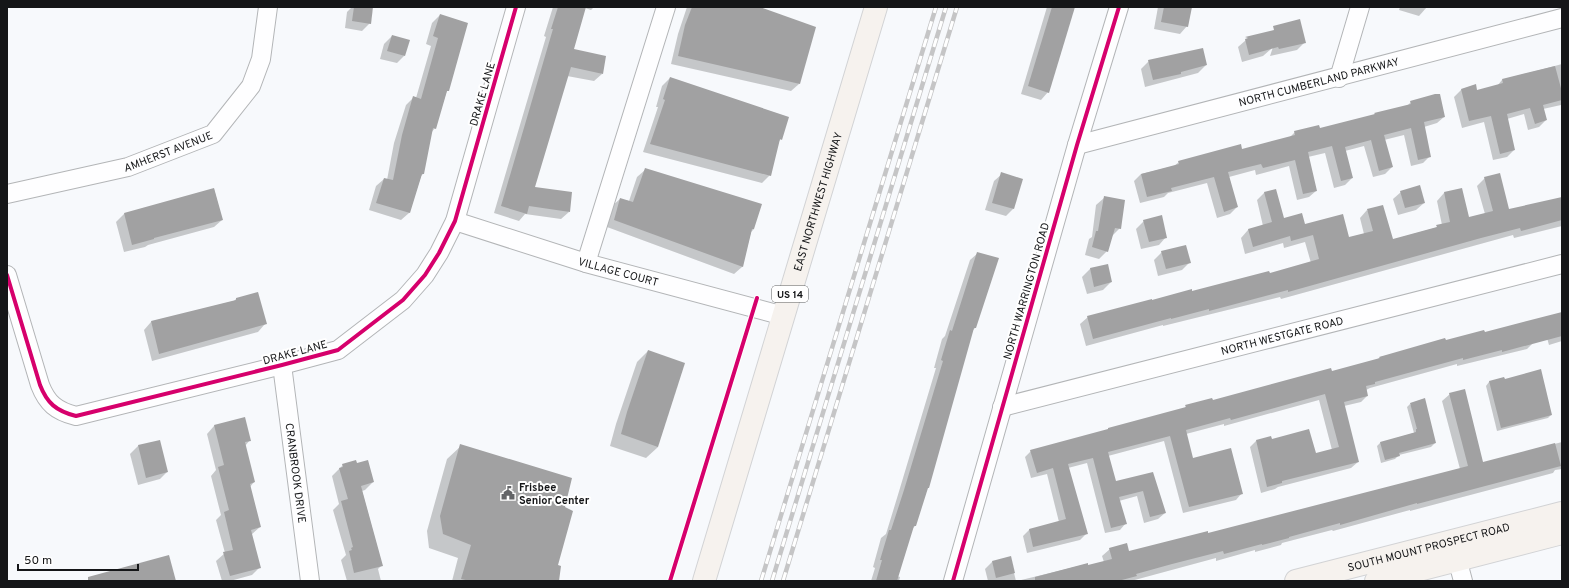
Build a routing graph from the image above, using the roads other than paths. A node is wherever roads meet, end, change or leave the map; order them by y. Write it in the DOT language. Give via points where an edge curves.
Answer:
graph roads {
  1 [pos="268,7"];
  2 [pos="516,7"];
  3 [pos="666,7"];
  4 [pos="876,7"];
  5 [pos="1119,7"];
  6 [pos="1360,7"];
  7 [pos="1562,18"];
  8 [pos="1339,78"];
  9 [pos="1077,145"];
  10 [pos="7,194"];
  11 [pos="454,221"];
  12 [pos="586,263"];
  13 [pos="1562,264"];
  14 [pos="7,275"];
  15 [pos="784,316"];
  16 [pos="282,365"];
  17 [pos="1002,407"];
  18 [pos="1562,513"];
  19 [pos="1562,533"];
  20 [pos="1455,550"];
  21 [pos="310,581"];
  22 [pos="704,581"];
  23 [pos="953,581"];
  24 [pos="1296,581"];
  25 [pos="1376,581"];
  26 [pos="1463,581"];
  1 -- 10 [label="street, AMHERST AVENUE" via="261,59 251,86 213,134 128,167"];
  2 -- 11 [label="street, DRAKE LANE"];
  3 -- 12 [label="street"];
  4 -- 15 [label="main road, EAST NORTHWEST HIGHWAY / US 14"];
  5 -- 9 [label="street, NORTH WARRINGTON ROAD"];
  6 -- 8 [label="street"];
  7 -- 8 [label="street, NORTH CUMBERLAND PARKWAY"];
  8 -- 9 [label="street, NORTH CUMBERLAND PARKWAY"];
  9 -- 17 [label="street, NORTH WARRINGTON ROAD"];
  11 -- 12 [label="street, VILLAGE COURT"];
  11 -- 16 [label="street, DRAKE LANE" via="439,253 404,300 338,350"];
  12 -- 15 [label="street, VILLAGE COURT"];
  13 -- 17 [label="street, NORTH WESTGATE ROAD"];
  14 -- 16 [label="street, DRAKE LANE" via="44,397 54,407 67,414 76,416 91,413"];
  15 -- 22 [label="main road, EAST NORTHWEST HIGHWAY / US 14"];
  16 -- 21 [label="street, CRANBROOK DRIVE"];
  17 -- 23 [label="street, NORTH WARRINGTON ROAD"];
  18 -- 20 [label="main road, SOUTH MOUNT PROSPECT ROAD"];
  19 -- 20 [label="main road, SOUTH MOUNT PROSPECT ROAD"];
  20 -- 24 [label="main road, SOUTH MOUNT PROSPECT ROAD"];
  20 -- 25 [label="main road, SOUTH MOUNT PROSPECT ROAD"];
  20 -- 26 [label="street"];
}
